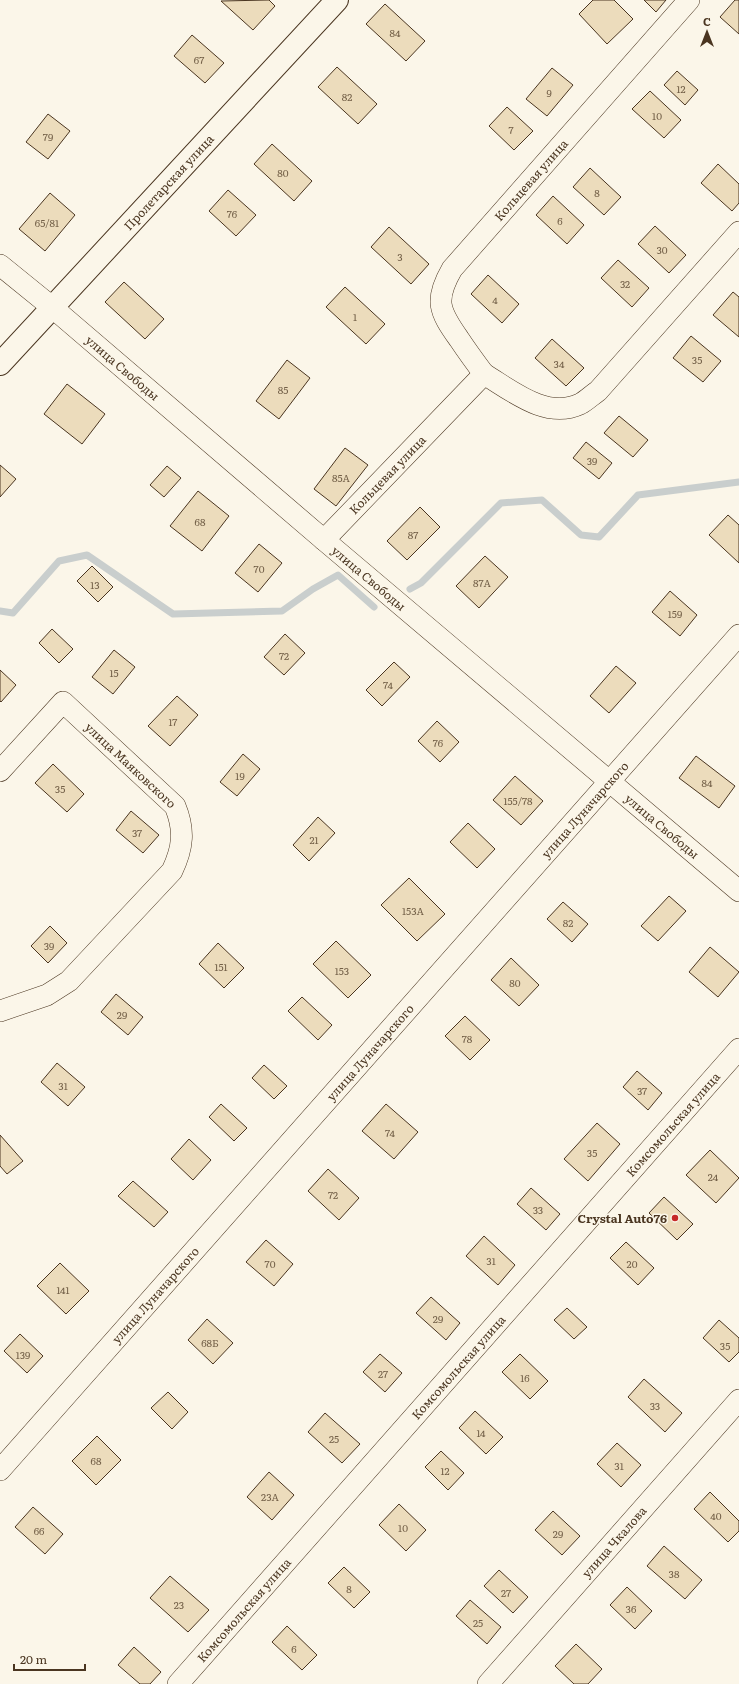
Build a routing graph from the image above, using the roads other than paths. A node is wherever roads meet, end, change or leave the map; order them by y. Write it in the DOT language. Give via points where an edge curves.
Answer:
graph roads {
  1 [pos="337,0"];
  2 [pos="689,0"];
  3 [pos="739,232"];
  4 [pos="0,265"];
  5 [pos="53,308"];
  6 [pos="0,364"];
  7 [pos="484,374"];
  8 [pos="324,540"];
  9 [pos="739,635"];
  10 [pos="0,771"];
  11 [pos="609,782"];
  12 [pos="739,891"];
  13 [pos="0,1011"];
  14 [pos="739,1049"];
  15 [pos="739,1400"];
  16 [pos="0,1470"];
  17 [pos="178,1684"];
  18 [pos="488,1684"];
  1 -- 5 [label="main road, Пролетарская улица"];
  2 -- 7 [label="street, Кольцевая улица" via="452,269 444,283 441,299 444,318"];
  3 -- 7 [label="street, Кольцевая улица" via="598,391 580,404 560,408 545,407 530,402"];
  4 -- 5 [label="street, улица Свободы"];
  5 -- 6 [label="main road, Пролетарская улица"];
  5 -- 8 [label="street, улица Свободы"];
  7 -- 8 [label="street, Кольцевая улица"];
  8 -- 11 [label="street, улица Свободы"];
  9 -- 11 [label="street, улица Луначарского"];
  10 -- 13 [label="street, улица Маяковского" via="63,702 175,806 181,820 180,855 172,871 69,981 47,995"];
  11 -- 12 [label="street, улица Свободы"];
  11 -- 16 [label="street, улица Луначарского"];
  14 -- 17 [label="street, Комсомольская улица"];
  15 -- 18 [label="street, улица Чкалова"];
}
